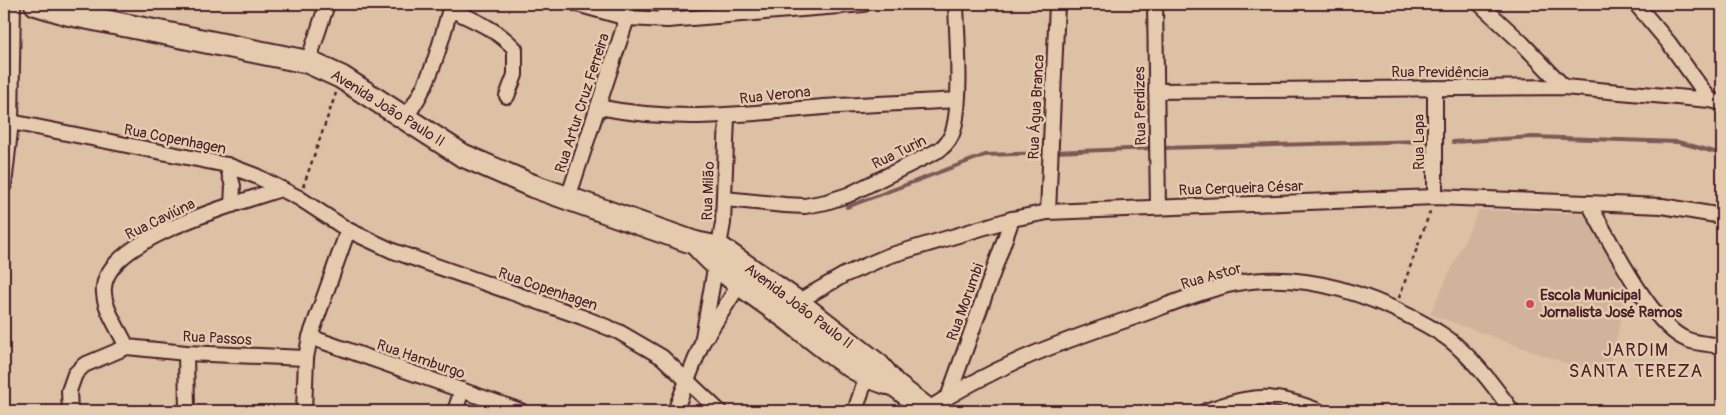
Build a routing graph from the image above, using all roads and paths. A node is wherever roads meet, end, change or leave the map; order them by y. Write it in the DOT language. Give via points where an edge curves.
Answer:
graph roads {
  1 [pos="13,4"];
  2 [pos="36,4"];
  3 [pos="327,4"];
  4 [pos="576,4"];
  5 [pos="663,4"];
  6 [pos="864,4"];
  7 [pos="956,4"];
  8 [pos="1057,4"];
  9 [pos="1155,4"];
  10 [pos="1480,4"];
  11 [pos="1636,4"];
  12 [pos="449,6"];
  13 [pos="767,8"];
  14 [pos="60,9"];
  15 [pos="627,18"];
  16 [pos="667,20"];
  17 [pos="308,62"];
  18 [pos="341,77"];
  19 [pos="1564,87"];
  20 [pos="1435,88"];
  21 [pos="1156,91"];
  22 [pos="507,96"];
  23 [pos="956,100"];
  24 [pos="1716,102"];
  25 [pos="598,107"];
  26 [pos="727,116"];
  27 [pos="404,119"];
  28 [pos="11,122"];
  29 [pos="227,165"];
  30 [pos="4,185"];
  31 [pos="281,189"];
  32 [pos="1435,196"];
  33 [pos="299,198"];
  34 [pos="568,198"];
  35 [pos="725,199"];
  36 [pos="1589,204"];
  37 [pos="232,205"];
  38 [pos="1158,207"];
  39 [pos="1048,212"];
  40 [pos="1722,216"];
  41 [pos="1012,219"];
  42 [pos="348,230"];
  43 [pos="718,257"];
  44 [pos="744,276"];
  45 [pos="1395,309"];
  46 [pos="791,310"];
  47 [pos="310,337"];
  48 [pos="702,342"];
  49 [pos="127,346"];
  50 [pos="1722,346"];
  51 [pos="186,353"];
  52 [pos="306,358"];
  53 [pos="874,372"];
  54 [pos="688,381"];
  55 [pos="462,390"];
  56 [pos="949,396"];
  57 [pos="928,410"];
  58 [pos="70,411"];
  59 [pos="187,411"];
  60 [pos="304,411"];
  61 [pos="455,411"];
  62 [pos="521,411"];
  63 [pos="674,411"];
  64 [pos="719,411"];
  65 [pos="856,411"];
  66 [pos="1206,411"];
  67 [pos="1319,411"];
  68 [pos="1512,411"];
  1 -- 28 [label="street"];
  2 -- 14 [label="main road, Avenida João Paulo II"];
  3 -- 17 [label="street"];
  4 -- 15 [label="street"];
  5 -- 16 [label="street"];
  6 -- 13 [label="street"];
  7 -- 23 [label="street, Rua Turin"];
  8 -- 39 [label="street, Rua Água Branca"];
  9 -- 21 [label="street, Rua Perdizes"];
  10 -- 19 [label="street"];
  11 -- 24 [label="street"];
  12 -- 22 [label="street" via="488,27 515,49 515,75"];
  12 -- 27 [label="street" via="430,77 418,102"];
  13 -- 16 [label="street"];
  14 -- 17 [label="main road, Avenida João Paulo II"];
  15 -- 16 [label="street"];
  15 -- 25 [label="street, Rua Artur Cruz Ferreira"];
  17 -- 18 [label="main road, Avenida João Paulo II"];
  18 -- 27 [label="main road, Avenida João Paulo II"];
  18 -- 33 [label="path"];
  19 -- 20 [label="street, Rua Previdência"];
  19 -- 24 [label="street, Rua Previdência"];
  20 -- 21 [label="street, Rua Previdência"];
  20 -- 32 [label="street, Rua Lapa"];
  21 -- 38 [label="street, Rua Perdizes"];
  23 -- 26 [label="street, Rua Verona"];
  23 -- 35 [label="street, Rua Turin" via="954,129 940,150 848,195 806,206"];
  25 -- 26 [label="street, Rua Verona" via="661,116"];
  25 -- 34 [label="street, Rua Artur Cruz Ferreira"];
  26 -- 35 [label="street, Rua Milão"];
  27 -- 34 [label="main road, Avenida João Paulo II" via="462,155"];
  28 -- 29 [label="street, Rua Copenhagen"];
  28 -- 30 [label="street"];
  29 -- 31 [label="street, Rua Copenhagen"];
  29 -- 37 [label="street" via="233,186"];
  31 -- 33 [label="street, Rua Copenhagen"];
  31 -- 37 [label="street, Rua Caviúna"];
  32 -- 36 [label="street, Rua Cerqueira César"];
  32 -- 38 [label="street, Rua Cerqueira César"];
  32 -- 45 [label="path"];
  33 -- 42 [label="street, Rua Copenhagen"];
  34 -- 43 [label="main road, Avenida João Paulo II" via="695,243"];
  35 -- 43 [label="street, Rua Milão"];
  36 -- 40 [label="street, Rua Cerqueira César" via="1662,206"];
  36 -- 50 [label="street" via="1653,313 1669,329 1687,340"];
  37 -- 49 [label="street, Rua Caviúna" via="148,239 113,265 106,276 103,294"];
  38 -- 39 [label="street, Rua Cerqueira César"];
  39 -- 41 [label="street, Rua Cerqueira César"];
  41 -- 46 [label="street, Rua Cerqueira César" via="888,256 844,275"];
  41 -- 56 [label="street, Rua Morumbi"];
  42 -- 47 [label="street"];
  42 -- 54 [label="street, Rua Copenhagen" via="393,251 619,332 662,357"];
  43 -- 44 [label="main road, Avenida João Paulo II"];
  43 -- 48 [label="street, Rua Milão"];
  44 -- 46 [label="main road, Avenida João Paulo II"];
  44 -- 48 [label="street"];
  45 -- 56 [label="street, Rua Astor" via="1341,288 1308,282 1267,280 1232,284 1071,338 1003,365"];
  45 -- 68 [label="street, Rua Astor" via="1458,346 1488,378"];
  46 -- 53 [label="main road, Avenida João Paulo II"];
  47 -- 52 [label="street"];
  47 -- 55 [label="street, Rua Hamburgo"];
  48 -- 54 [label="street"];
  49 -- 51 [label="street, Rua Passos"];
  49 -- 58 [label="street" via="84,366 75,374 69,391"];
  51 -- 52 [label="street, Rua Passos"];
  51 -- 59 [label="street"];
  52 -- 60 [label="street"];
  53 -- 57 [label="main road, Avenida João Paulo II"];
  53 -- 65 [label="street" via="858,400"];
  54 -- 63 [label="street"];
  54 -- 64 [label="street, Rua Copenhagen"];
  55 -- 61 [label="street"];
  55 -- 62 [label="street, Rua Hamburgo"];
  56 -- 57 [label="street, Rua Astor"];
  66 -- 67 [label="street" via="1237,400 1264,397"];
}
